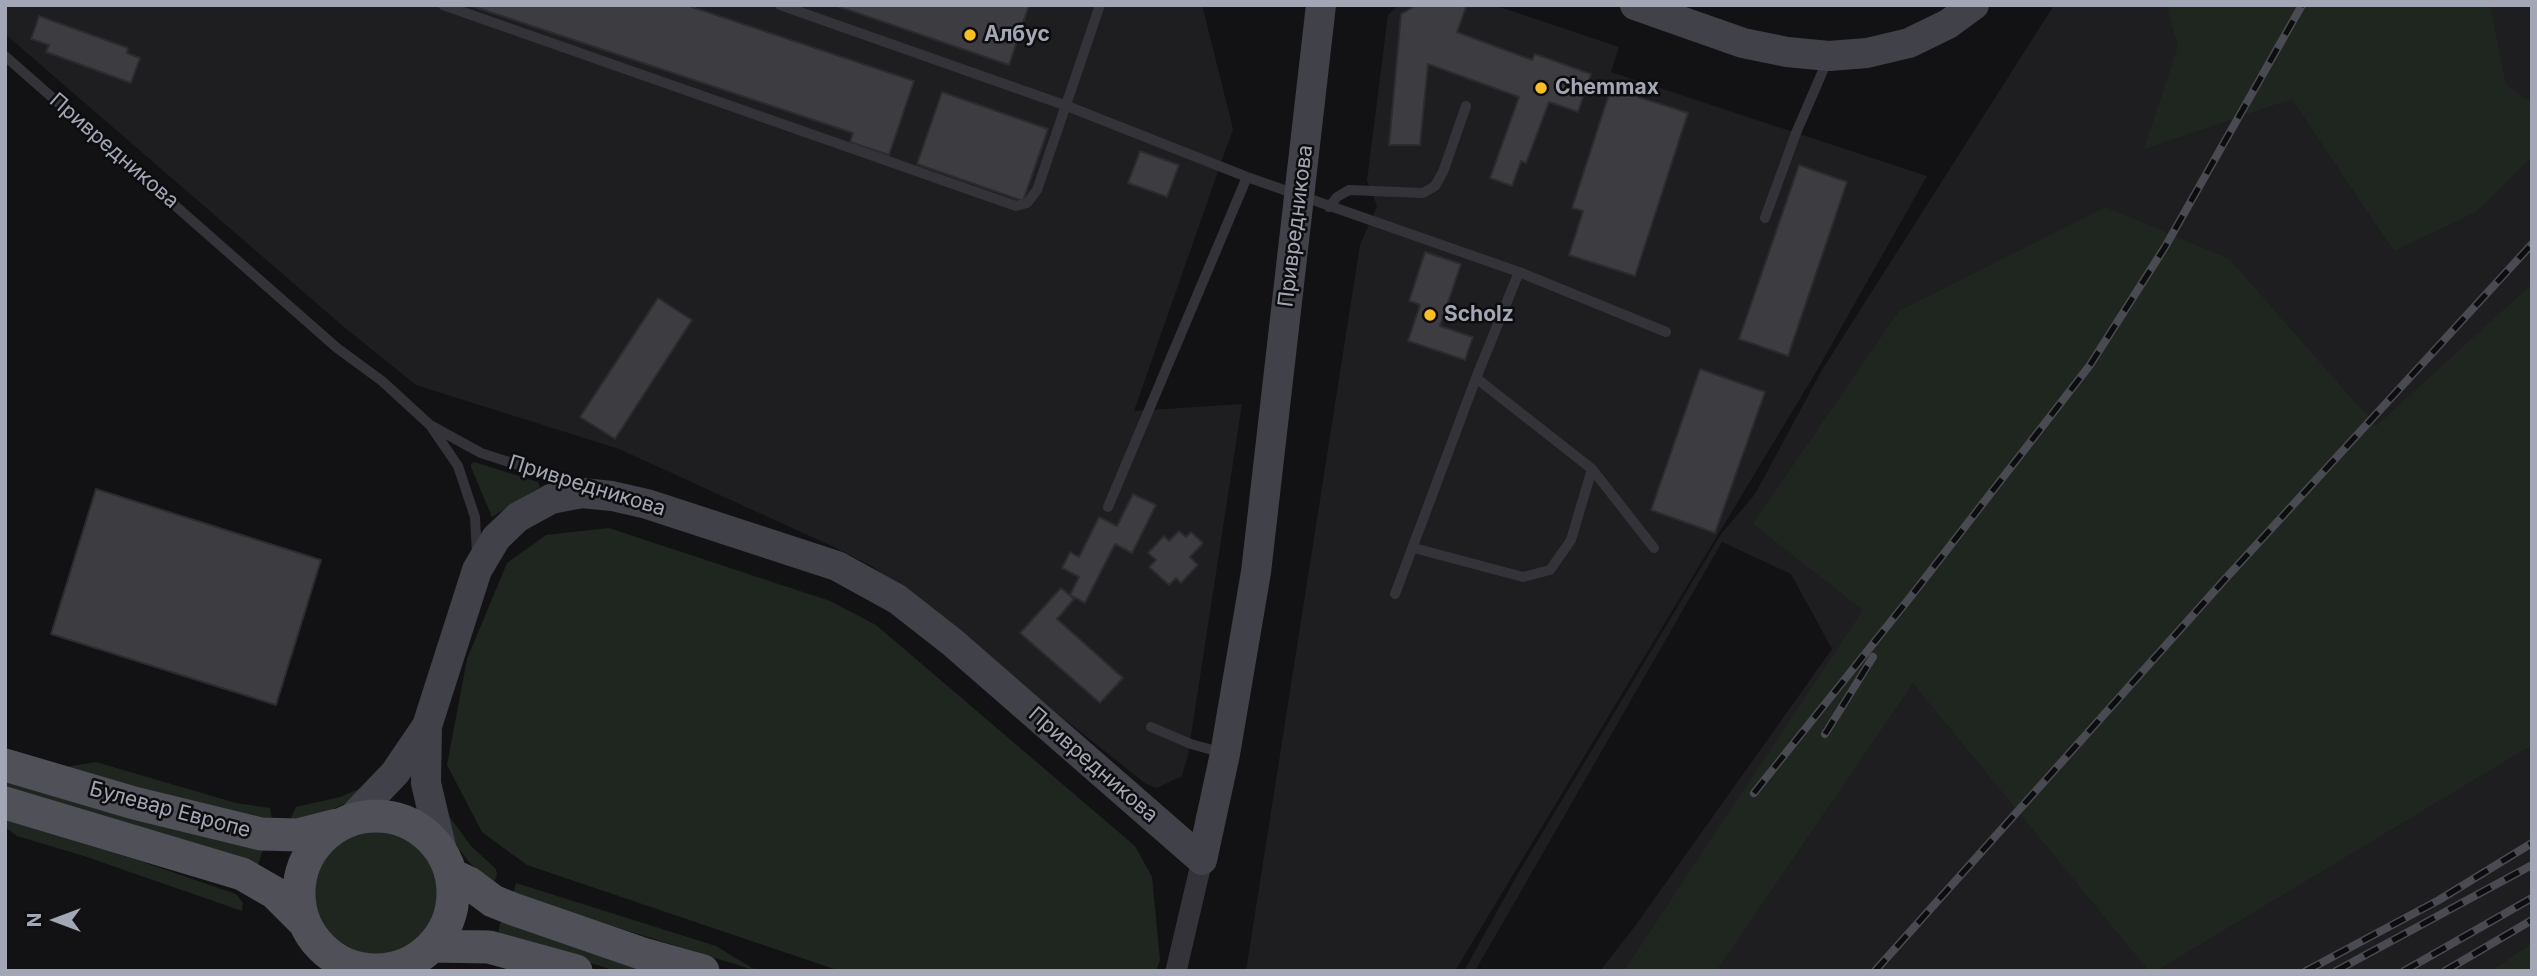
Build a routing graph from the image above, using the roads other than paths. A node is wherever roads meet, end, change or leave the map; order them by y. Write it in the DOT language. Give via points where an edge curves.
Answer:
graph roads {
  1 [pos="443,5"];
  2 [pos="780,5"];
  3 [pos="1100,5"];
  4 [pos="1321,5"];
  5 [pos="1635,5"];
  6 [pos="1974,5"];
  7 [pos="5,56"];
  8 [pos="1829,57"];
  9 [pos="1067,106"];
  10 [pos="1466,106"];
  11 [pos="1247,177"];
  12 [pos="1300,196"];
  13 [pos="1329,207"];
  14 [pos="1765,218"];
  15 [pos="1519,272"];
  16 [pos="1666,332"];
  17 [pos="1476,378"];
  18 [pos="430,425"];
  19 [pos="1592,469"];
  20 [pos="612,496"];
  21 [pos="1108,508"];
  22 [pos="1414,548"];
  23 [pos="1654,548"];
  24 [pos="477,570"];
  25 [pos="1395,594"];
  26 [pos="427,726"];
  27 [pos="1151,727"];
  28 [pos="1226,754"];
  29 [pos="5,765"];
  30 [pos="5,803"];
  31 [pos="344,822"];
  32 [pos="1202,860"];
  33 [pos="447,861"];
  34 [pos="304,922"];
  35 [pos="433,946"];
  36 [pos="576,971"];
  37 [pos="703,971"];
  38 [pos="1176,971"];
  1 -- 9 [label="lane" via="1016,205 1027,203 1037,190"];
  2 -- 9 [label="lane"];
  3 -- 9 [label="lane"];
  4 -- 12 [label="street, Привредникова"];
  5 -- 8 [label="street" via="1743,43"];
  6 -- 8 [label="street" via="1909,43"];
  7 -- 18 [label="lane, Привредникова"];
  8 -- 14 [label="lane"];
  9 -- 11 [label="lane"];
  10 -- 13 [label="lane" via="1435,186 1423,193 1404,194 1349,190"];
  11 -- 12 [label="lane"];
  11 -- 21 [label="lane"];
  12 -- 13 [label="lane"];
  12 -- 28 [label="street, Привредникова" via="1256,572"];
  13 -- 15 [label="lane"];
  15 -- 16 [label="lane"];
  15 -- 17 [label="lane"];
  17 -- 19 [label="lane"];
  17 -- 22 [label="lane"];
  18 -- 20 [label="lane, Привредникова" via="481,453"];
  18 -- 24 [label="lane" via="458,467 475,517"];
  19 -- 22 [label="lane" via="1571,540 1550,569 1523,578"];
  19 -- 23 [label="lane"];
  20 -- 24 [label="street" via="582,493 551,499 518,517 496,538"];
  20 -- 32 [label="street, Привредникова" via="837,566 897,600 952,642"];
  22 -- 25 [label="lane"];
  24 -- 26 [label="street"];
  26 -- 31 [label="street" via="394,773"];
  26 -- 33 [label="street" via="426,783"];
  27 -- 28 [label="lane"];
  28 -- 32 [label="street, Привредникова"];
  29 -- 31 [label="main road, Булевар Европе" via="261,834 298,835"];
  30 -- 34 [label="main road, Булевар Европе" via="242,874 275,893"];
  31 -- 33 [label="main road, Булевар Европе" via="377,815 404,820 430,836"];
  31 -- 34 [label="main road, Булевар Европе" via="320,839 307,857 299,878"];
  32 -- 38 [label="street, Привредникова"];
  33 -- 35 [label="main road, Булевар Европе" via="451,914"];
  33 -- 37 [label="main road, Булевар Европе" via="493,901"];
  34 -- 35 [label="main road, Булевар Европе" via="328,953 362,970 388,970 412,962"];
  35 -- 36 [label="main road" via="489,947"];
}
